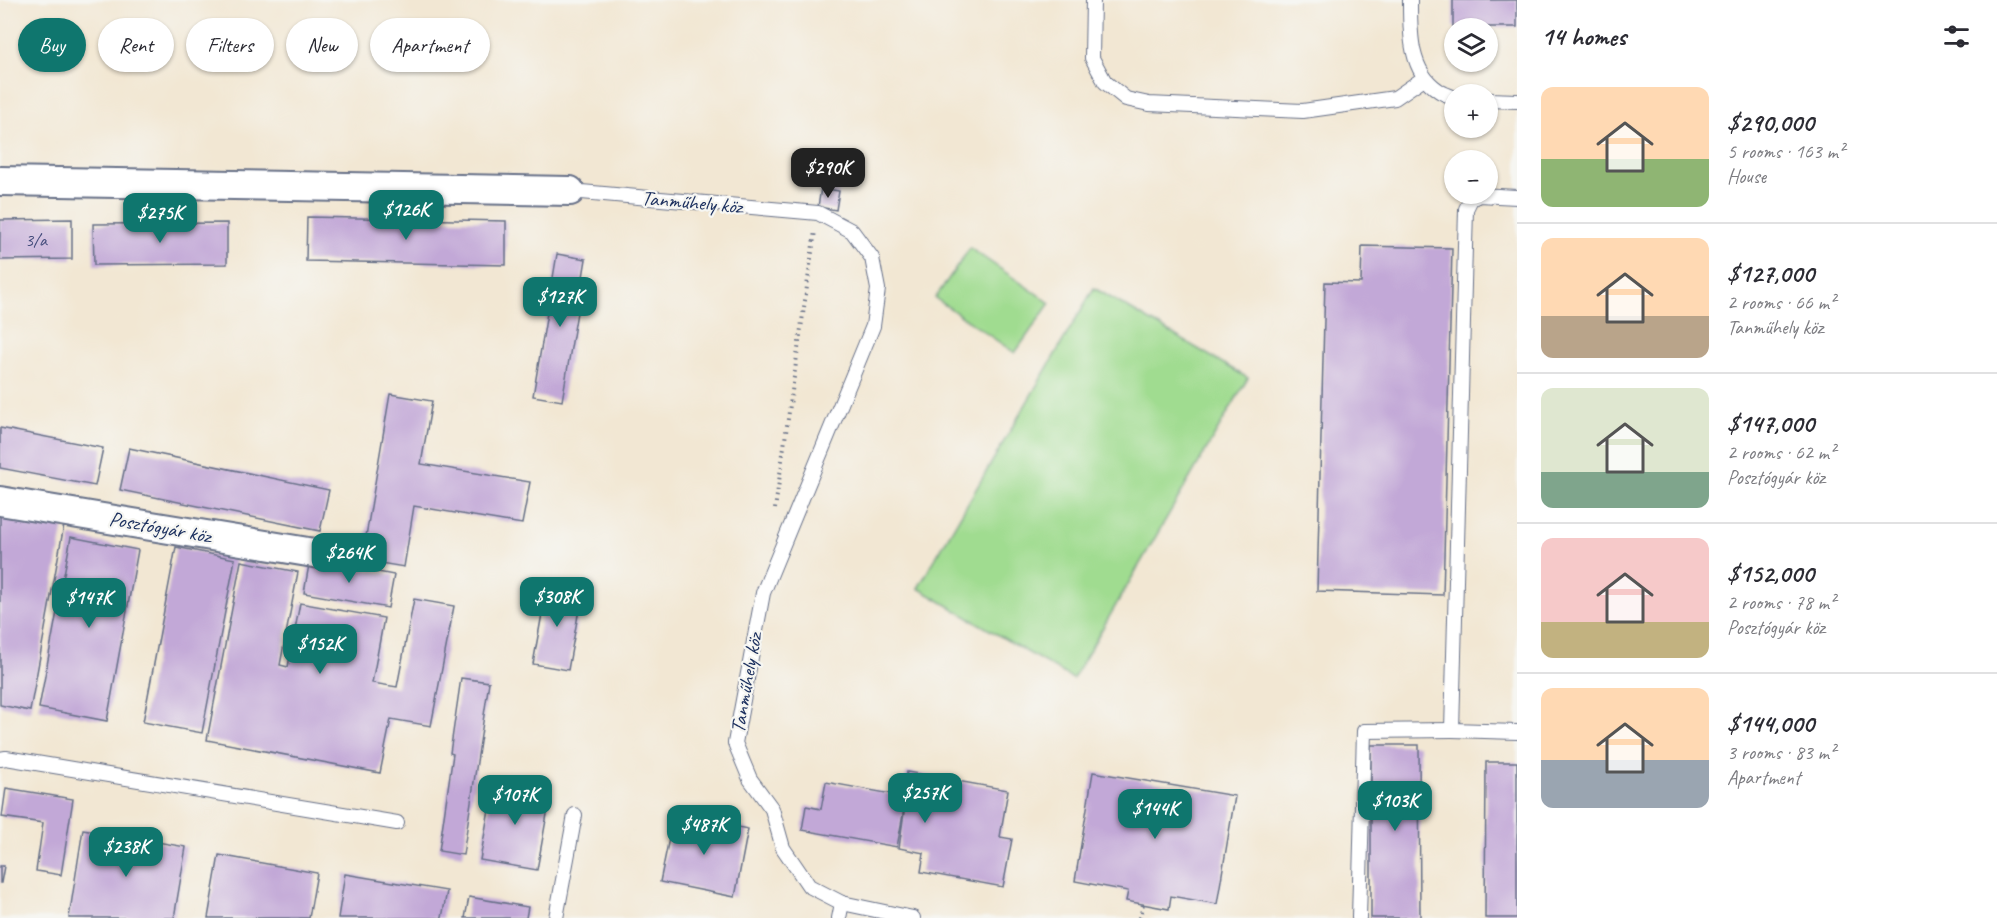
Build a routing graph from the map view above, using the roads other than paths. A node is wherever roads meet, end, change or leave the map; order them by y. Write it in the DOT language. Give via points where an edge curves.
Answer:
graph roads {
  1 [pos="1093,0"];
  2 [pos="1410,0"];
  3 [pos="1424,78"];
  4 [pos="1444,93"];
  5 [pos="1498,100"];
  6 [pos="1517,101"];
  7 [pos="0,181"];
  8 [pos="570,191"];
  9 [pos="1517,197"];
  10 [pos="0,501"];
  11 [pos="320,554"];
  12 [pos="1452,730"];
  13 [pos="1517,732"];
  14 [pos="0,759"];
  15 [pos="575,815"];
  16 [pos="397,823"];
  17 [pos="842,903"];
  18 [pos="555,918"];
  19 [pos="839,918"];
  20 [pos="913,918"];
  21 [pos="1359,918"];
  1 -- 3 [label="lane" via="1092,58 1105,82 1126,99 1149,104 1303,111 1395,98"];
  2 -- 3 [label="lane" via="1413,53"];
  3 -- 4 [label="lane"];
  5 -- 6 [label="lane"];
  7 -- 8 [label="street, Tanműhely köz"];
  8 -- 17 [label="lane, Tanműhely köz" via="818,213 852,231 872,258 878,290 873,326 763,592 735,743 750,779 772,809 783,848 809,886"];
  9 -- 12 [label="lane" via="1479,195 1471,199 1466,209"];
  10 -- 11 [label="street, Posztógyár köz"];
  12 -- 13 [label="lane"];
  12 -- 21 [label="lane" via="1364,731"];
  14 -- 16 [label="lane"];
  15 -- 18 [label="lane"];
  17 -- 19 [label="lane"];
  17 -- 20 [label="lane, Tanműhely köz"];
}
